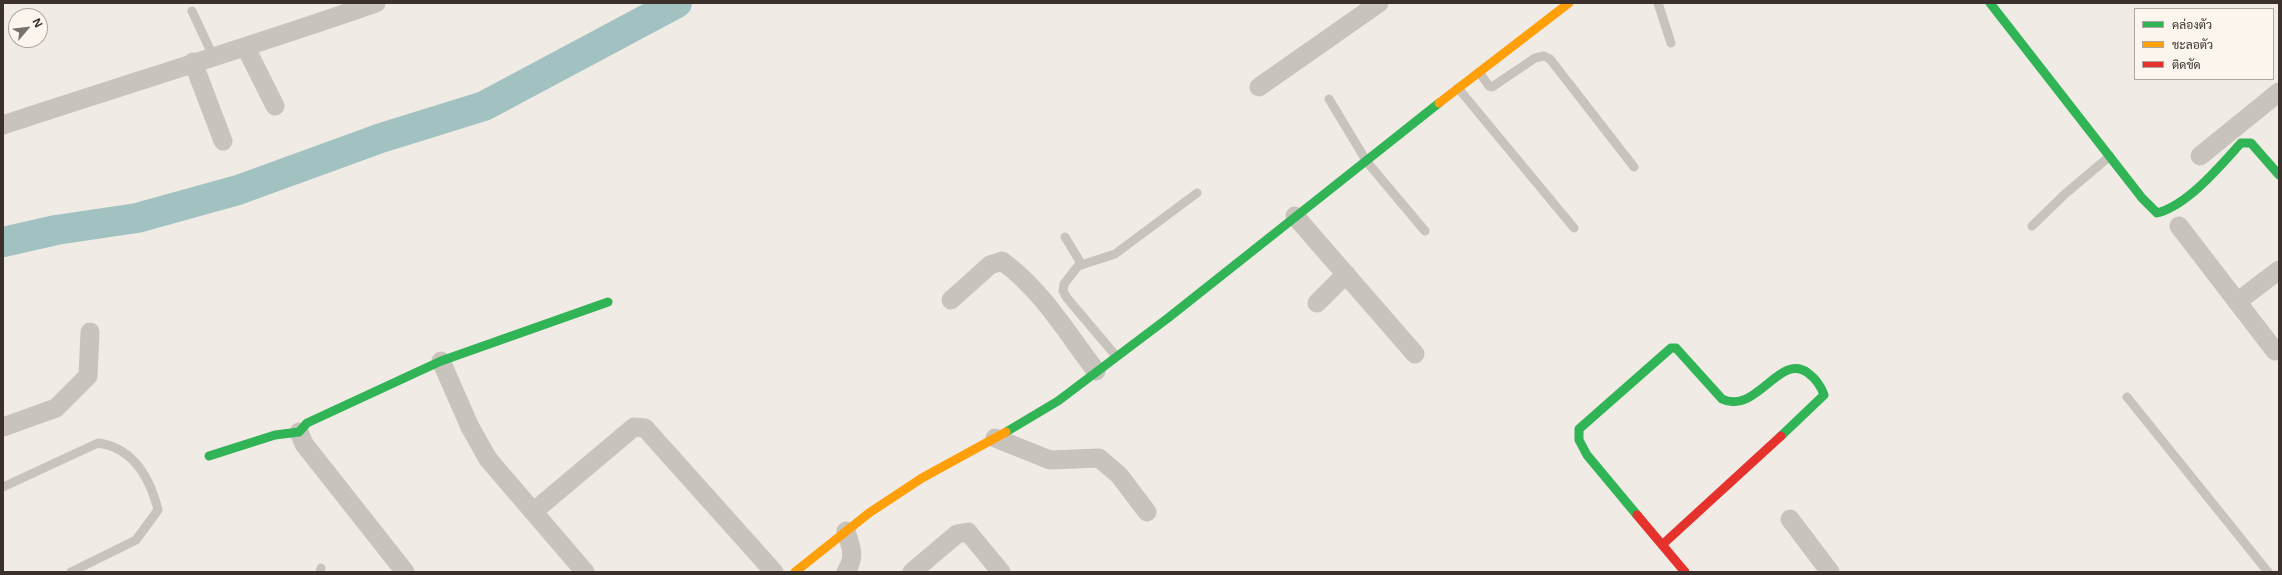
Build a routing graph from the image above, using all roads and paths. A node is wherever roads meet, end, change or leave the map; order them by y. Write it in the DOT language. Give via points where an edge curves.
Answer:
graph roads {
  1 [pos="376,3"];
  2 [pos="1379,3"];
  3 [pos="1569,3"];
  4 [pos="1658,3"];
  5 [pos="1990,3"];
  6 [pos="192,11"];
  7 [pos="1671,43"];
  8 [pos="246,48"];
  9 [pos="213,56"];
  10 [pos="193,62"];
  11 [pos="1479,72"];
  12 [pos="1259,87"];
  13 [pos="1458,88"];
  14 [pos="2279,92"];
  15 [pos="1329,99"];
  16 [pos="274,106"];
  17 [pos="3,125"];
  18 [pos="223,141"];
  19 [pos="2110,156"];
  20 [pos="2200,156"];
  21 [pos="1367,162"];
  22 [pos="1634,167"];
  23 [pos="2279,175"];
  24 [pos="1197,193"];
  25 [pos="1296,216"];
  26 [pos="2032,226"];
  27 [pos="2179,226"];
  28 [pos="1574,228"];
  29 [pos="1425,231"];
  30 [pos="1065,237"];
  31 [pos="1082,265"];
  32 [pos="2279,270"];
  33 [pos="1346,274"];
  34 [pos="951,300"];
  35 [pos="608,302"];
  36 [pos="2237,302"];
  37 [pos="1317,303"];
  38 [pos="90,332"];
  39 [pos="2275,351"];
  40 [pos="1415,354"];
  41 [pos="1116,356"];
  42 [pos="441,361"];
  43 [pos="1096,371"];
  44 [pos="2127,397"];
  45 [pos="3,427"];
  46 [pos="299,432"];
  47 [pos="995,438"];
  48 [pos="209,456"];
  49 [pos="3,487"];
  50 [pos="533,512"];
  51 [pos="1147,512"];
  52 [pos="1790,519"];
  53 [pos="846,531"];
  54 [pos="1662,545"];
  55 [pos="71,572"];
  56 [pos="405,572"];
  57 [pos="585,572"];
  58 [pos="774,572"];
  59 [pos="795,572"];
  60 [pos="846,572"];
  61 [pos="912,572"];
  62 [pos="1001,572"];
  63 [pos="1685,572"];
  64 [pos="1830,572"];
  65 [pos="2268,572"];
  1 -- 8 [label="street"];
  2 -- 12 [label="street"];
  3 -- 11 [label="street"];
  4 -- 7 [label="lane"];
  5 -- 19 [label="street"];
  6 -- 9 [label="lane"];
  8 -- 9 [label="street"];
  8 -- 16 [label="street"];
  9 -- 10 [label="street"];
  10 -- 17 [label="street"];
  10 -- 18 [label="street"];
  11 -- 13 [label="street"];
  11 -- 22 [label="lane" via="1492,87 1535,58 1544,56 1550,59"];
  13 -- 21 [label="street"];
  13 -- 28 [label="lane"];
  14 -- 20 [label="street"];
  15 -- 21 [label="lane"];
  19 -- 23 [label="street" via="2142,198 2157,213 2162,214 2174,207 2219,167 2241,143 2251,142"];
  19 -- 26 [label="lane"];
  21 -- 25 [label="street"];
  21 -- 29 [label="lane"];
  24 -- 31 [label="lane" via="1115,254"];
  25 -- 33 [label="street"];
  25 -- 41 [label="street"];
  27 -- 36 [label="street"];
  30 -- 31 [label="lane"];
  31 -- 41 [label="lane" via="1078,266 1067,280 1063,291"];
  32 -- 36 [label="street"];
  33 -- 37 [label="street"];
  33 -- 40 [label="street"];
  34 -- 43 [label="street" via="990,265 1002,261 1015,270 1038,295"];
  35 -- 42 [label="street"];
  36 -- 39 [label="street"];
  38 -- 45 [label="street" via="88,376 56,408"];
  41 -- 43 [label="street"];
  42 -- 46 [label="street" via="307,423"];
  42 -- 50 [label="street" via="470,427 488,459"];
  43 -- 47 [label="street" via="1058,401"];
  44 -- 65 [label="lane"];
  46 -- 48 [label="street" via="275,435"];
  46 -- 56 [label="street" via="304,444"];
  47 -- 51 [label="street" via="1050,460 1099,458 1119,475"];
  47 -- 53 [label="street" via="922,478"];
  49 -- 55 [label="lane" via="98,443 112,445 135,461 146,475 154,492 158,510 136,540"];
  50 -- 57 [label="street"];
  50 -- 58 [label="street" via="634,427 645,428"];
  52 -- 64 [label="street"];
  53 -- 59 [label="street"];
  53 -- 60 [label="street" via="853,553 852,562"];
  54 -- 54 [label="street" via="1820,400 1824,395 1822,387 1812,376 1800,368 1790,369 1746,398 1737,403 1731,402 1722,399 1676,348 1671,348 1579,429 1579,440 1587,455"];
  54 -- 63 [label="street"];
  61 -- 62 [label="street" via="940,546 957,534 968,532"];
}
